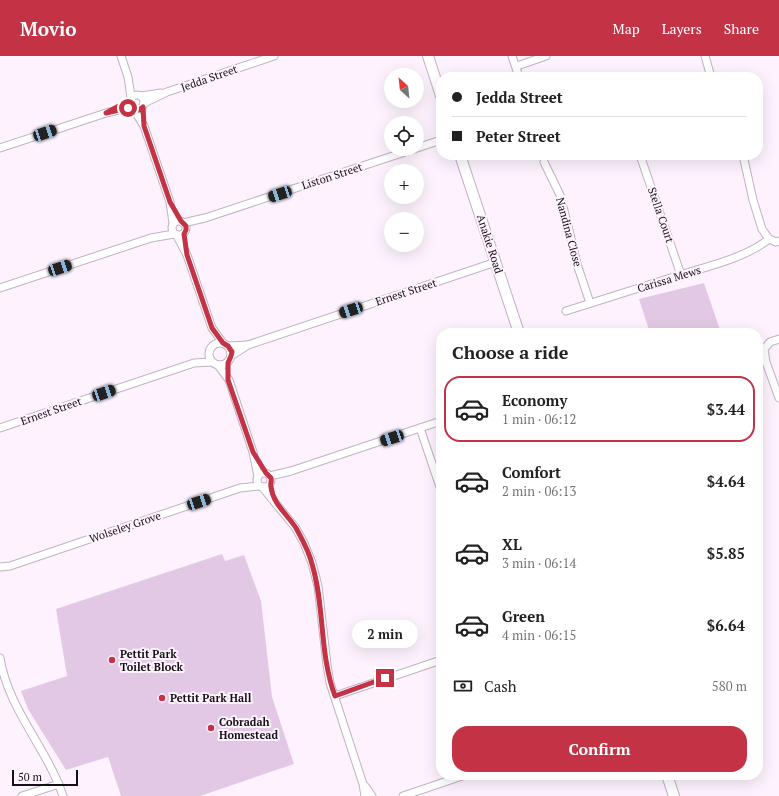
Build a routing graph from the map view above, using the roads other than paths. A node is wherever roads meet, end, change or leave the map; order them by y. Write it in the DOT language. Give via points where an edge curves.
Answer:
graph roads {
  1 [pos="121,56"];
  2 [pos="274,56"];
  3 [pos="428,56"];
  4 [pos="512,56"];
  5 [pos="546,56"];
  6 [pos="705,56"];
  7 [pos="517,66"];
  8 [pos="519,72"];
  9 [pos="710,72"];
  10 [pos="436,81"];
  11 [pos="137,102"];
  12 [pos="436,142"];
  13 [pos="424,146"];
  14 [pos="0,148"];
  15 [pos="393,156"];
  16 [pos="462,160"];
  17 [pos="642,160"];
  18 [pos="744,160"];
  19 [pos="544,162"];
  20 [pos="206,218"];
  21 [pos="177,223"];
  22 [pos="180,233"];
  23 [pos="151,238"];
  24 [pos="769,239"];
  25 [pos="779,241"];
  26 [pos="496,262"];
  27 [pos="681,275"];
  28 [pos="0,288"];
  29 [pos="590,303"];
  30 [pos="566,311"];
  31 [pos="212,328"];
  32 [pos="518,328"];
  33 [pos="779,339"];
  34 [pos="225,344"];
  35 [pos="248,345"];
  36 [pos="211,349"];
  37 [pos="230,359"];
  38 [pos="194,363"];
  39 [pos="215,363"];
  40 [pos="228,380"];
  41 [pos="779,398"];
  42 [pos="436,423"];
  43 [pos="0,428"];
  44 [pos="420,428"];
  45 [pos="253,452"];
  46 [pos="436,475"];
  47 [pos="258,477"];
  48 [pos="267,481"];
  49 [pos="240,488"];
  50 [pos="10,566"];
  51 [pos="0,567"];
  52 [pos="0,572"];
  53 [pos="0,658"];
  54 [pos="436,662"];
  55 [pos="3,685"];
  56 [pos="335,696"];
  57 [pos="450,780"];
  58 [pos="669,780"];
  59 [pos="59,784"];
  60 [pos="363,784"];
  61 [pos="22,796"];
  62 [pos="63,796"];
  63 [pos="365,796"];
  64 [pos="372,796"];
  65 [pos="403,796"];
  66 [pos="674,796"];
  1 -- 11 [label="street"];
  2 -- 11 [label="street, Jedda Street"];
  3 -- 10 [label="main road"];
  4 -- 7 [label="street"];
  5 -- 7 [label="street"];
  6 -- 9 [label="street"];
  7 -- 8 [label="street"];
  11 -- 14 [label="street, Jedda Street"];
  11 -- 21 [label="street"];
  12 -- 13 [label="street"];
  15 -- 20 [label="street, Liston Street"];
  16 -- 26 [label="main road, Anakie Road"];
  17 -- 27 [label="street, Stella Court"];
  18 -- 24 [label="street" via="762,229"];
  19 -- 29 [label="street, Nandina Close" via="560,195 577,264"];
  20 -- 21 [label="street, Liston Street"];
  20 -- 22 [label="street, Liston Street"];
  21 -- 22 [label="street" via="172,230"];
  21 -- 22 [label="street" via="186,226"];
  21 -- 23 [label="street, Liston Street"];
  22 -- 23 [label="street, Liston Street"];
  22 -- 31 [label="street"];
  23 -- 28 [label="street, Liston Street"];
  24 -- 25 [label="street"];
  24 -- 27 [label="street, Carissa Mews" via="751,251"];
  26 -- 32 [label="main road, Anakie Road"];
  26 -- 35 [label="street, Ernest Street"];
  27 -- 29 [label="street, Carissa Mews"];
  29 -- 30 [label="street, Carissa Mews"];
  31 -- 34 [label="street"];
  31 -- 36 [label="street"];
  33 -- 41 [label="street" via="770,342 764,349"];
  34 -- 35 [label="street, Ernest Street"];
  34 -- 36 [label="street" via="215,344"];
  34 -- 37 [label="street" via="232,352"];
  35 -- 37 [label="street, Ernest Street"];
  36 -- 38 [label="street, Ernest Street"];
  36 -- 39 [label="street" via="209,355"];
  37 -- 39 [label="street" via="225,364"];
  37 -- 40 [label="street"];
  38 -- 39 [label="street, Ernest Street"];
  38 -- 43 [label="street, Ernest Street"];
  39 -- 40 [label="street"];
  40 -- 45 [label="street"];
  42 -- 44 [label="street, Wolseley Grove"];
  44 -- 46 [label="street"];
  44 -- 48 [label="street, Wolseley Grove"];
  45 -- 47 [label="street"];
  45 -- 48 [label="street"];
  47 -- 48 [label="street" via="257,482"];
  47 -- 49 [label="street, Wolseley Grove"];
  48 -- 49 [label="street, Wolseley Grove"];
  48 -- 56 [label="street" via="277,505 295,527 312,563 318,586 330,683"];
  49 -- 50 [label="street, Wolseley Grove"];
  50 -- 51 [label="street, Wolseley Grove"];
  50 -- 52 [label="street, Wolseley Grove"];
  53 -- 55 [label="street"];
  54 -- 56 [label="street"];
  55 -- 59 [label="street"];
  56 -- 60 [label="street"];
  57 -- 65 [label="street"];
  58 -- 66 [label="main road"];
  59 -- 61 [label="street"];
  59 -- 62 [label="street"];
  60 -- 63 [label="street"];
  60 -- 64 [label="street"];
}
